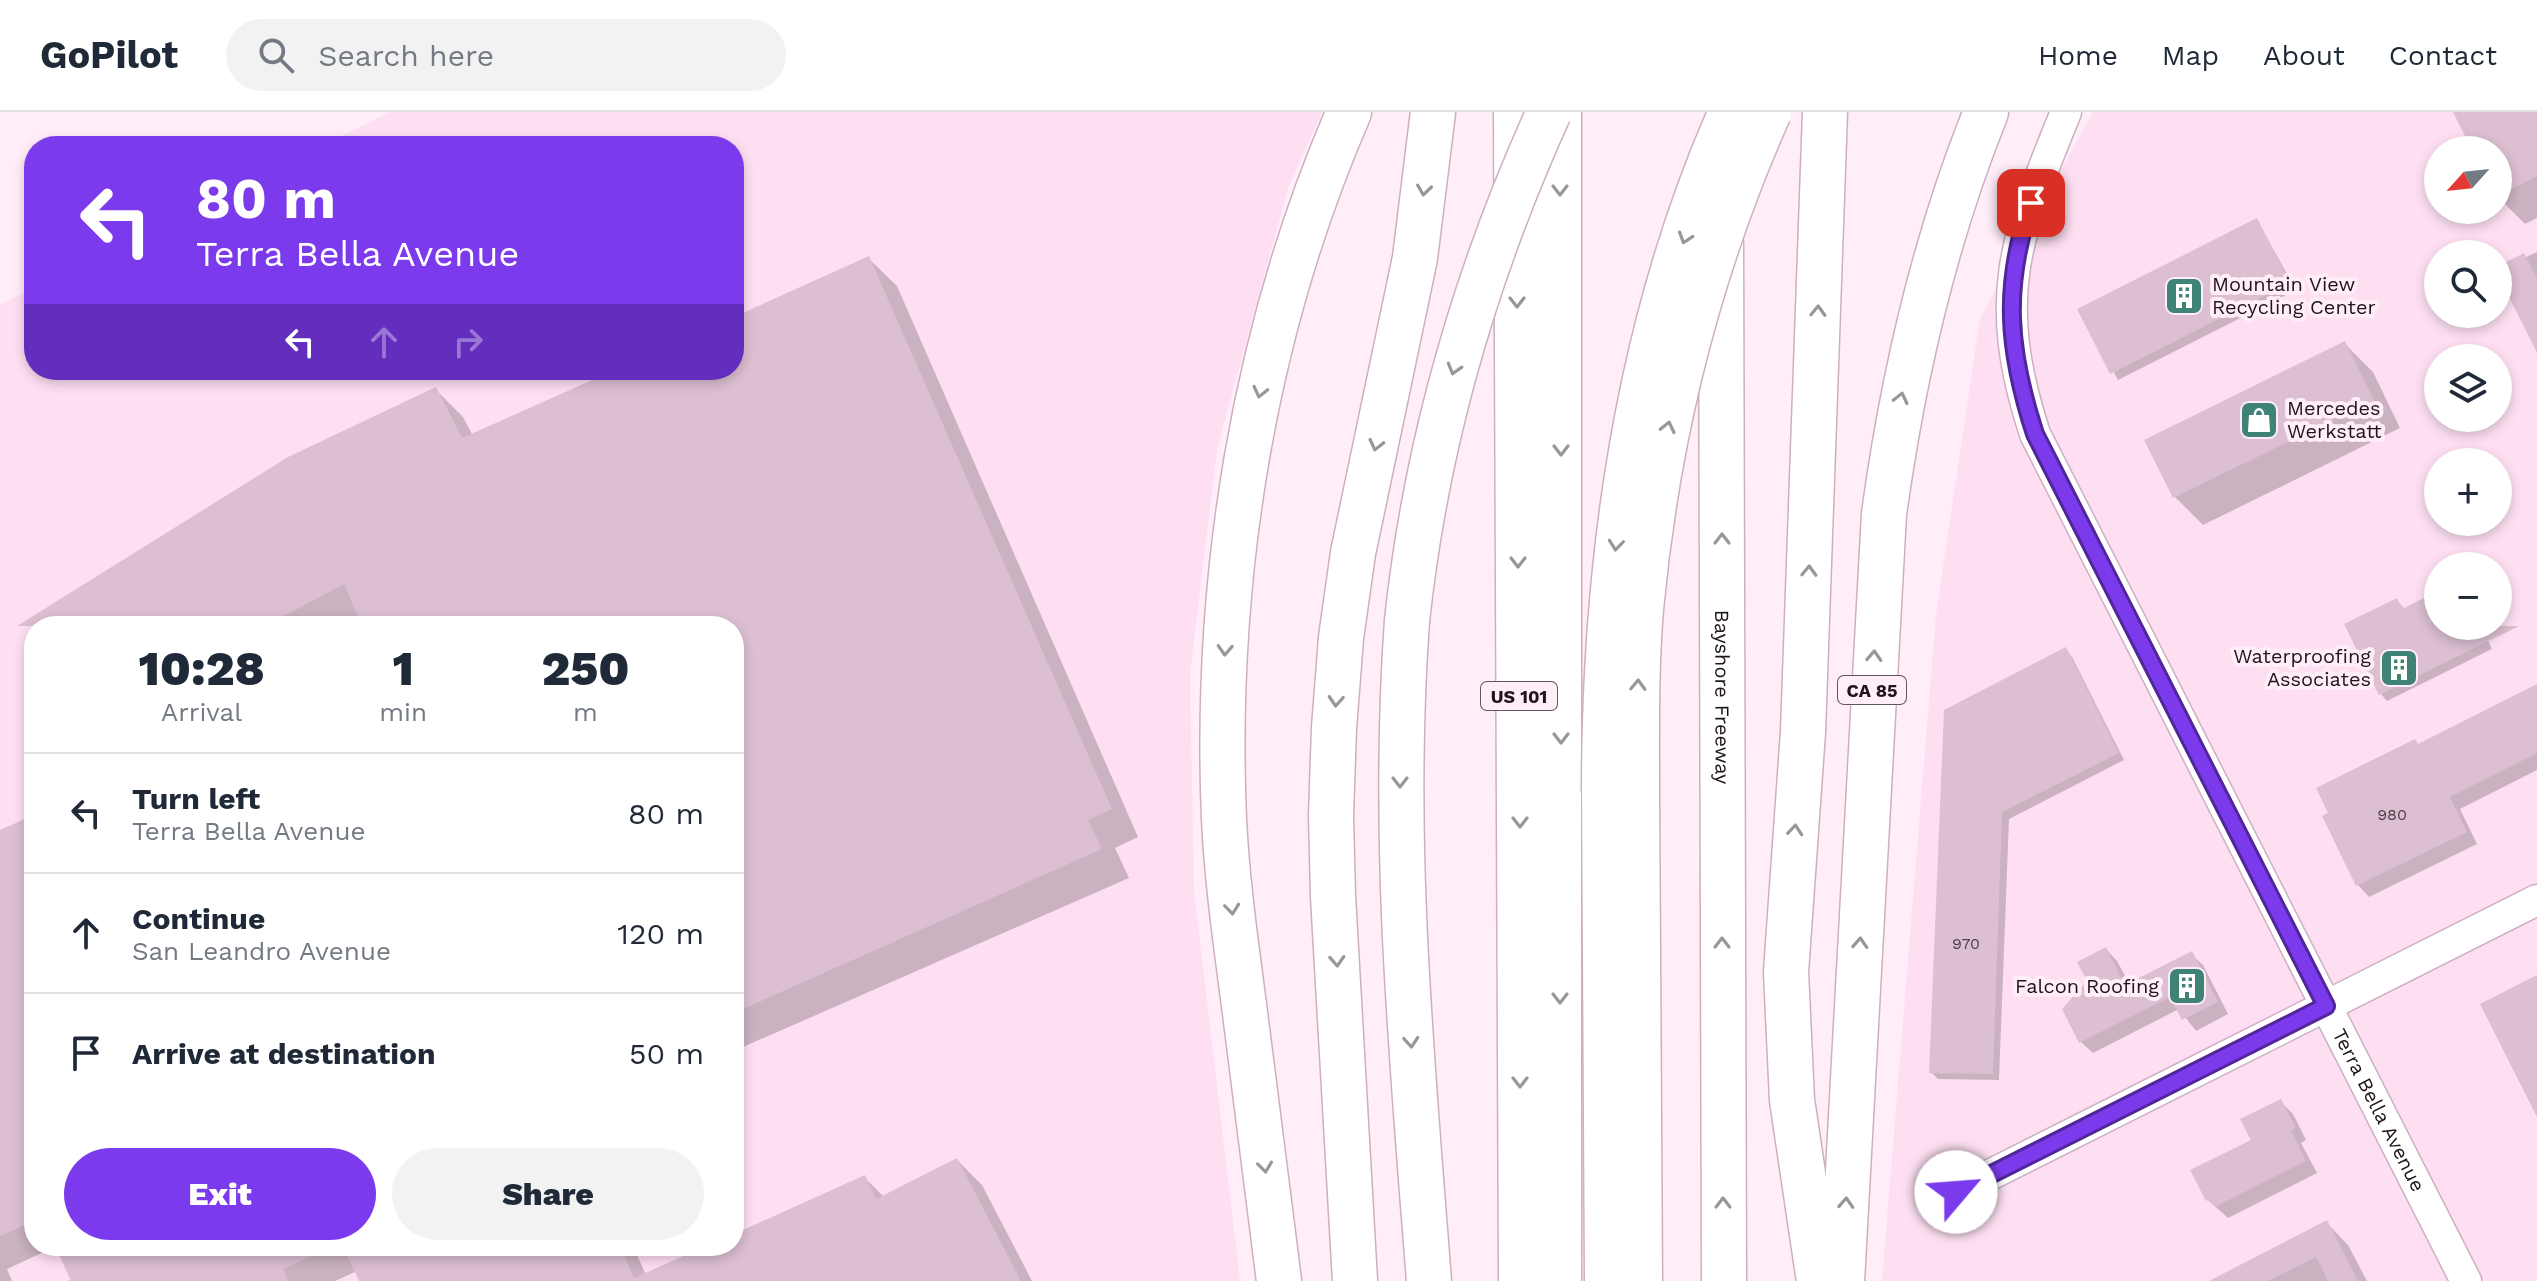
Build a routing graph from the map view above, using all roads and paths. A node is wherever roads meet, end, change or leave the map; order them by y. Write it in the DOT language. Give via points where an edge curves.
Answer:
graph roads {
  1 [pos="1349,112"];
  2 [pos="1433,112"];
  3 [pos="1516,112"];
  4 [pos="1549,112"];
  5 [pos="1559,112"];
  6 [pos="1718,112"];
  7 [pos="1731,112"];
  8 [pos="1769,112"];
  9 [pos="1825,112"];
  10 [pos="1986,112"];
  11 [pos="2066,112"];
  12 [pos="1621,791"];
  13 [pos="2537,900"];
  14 [pos="2326,1006"];
  15 [pos="1956,1192"];
  16 [pos="1279,1281"];
  17 [pos="1355,1281"];
  18 [pos="1429,1281"];
  19 [pos="1521,1281"];
  20 [pos="1559,1281"];
  21 [pos="1607,1281"];
  22 [pos="1640,1281"];
  23 [pos="1724,1281"];
  24 [pos="1819,1281"];
  25 [pos="1842,1281"];
  26 [pos="2466,1281"];
  1 -- 16 [label="highway, one-way" via="1319,187 1279,317 1250,445 1225,647 1224,821"];
  2 -- 17 [label="highway, one-way" via="1415,258 1353,553 1334,728 1333,880"];
  3 -- 19 [label="highway, US 101, one-way"];
  4 -- 18 [label="highway, one-way, bridge" via="1486,266 1442,411 1425,486 1407,621 1401,705 1401,879"];
  5 -- 20 [label="highway, US 101, one-way"];
  23 -- 6 [label="highway, Bayshore Freeway, one-way"];
  7 -- 12 [label="highway, one-way, bridge" via="1672,275 1632,441 1609,608"];
  12 -- 8 [label="highway, one-way, bridge" via="1663,447 1704,285"];
  24 -- 9 [label="highway, one-way" via="1787,1036"];
  25 -- 10 [label="highway, CA 85, one-way" via="1884,514 1898,411 1920,316"];
  11 -- 14 [label="street, Terra Bella Avenue" via="2022,227 2012,272 2010,318 2021,393 2051,469"];
  12 -- 21 [label="highway"];
  12 -- 22 [label="highway"];
  13 -- 14 [label="street"];
  14 -- 15 [label="street"];
  14 -- 26 [label="street, Terra Bella Avenue"];
}
